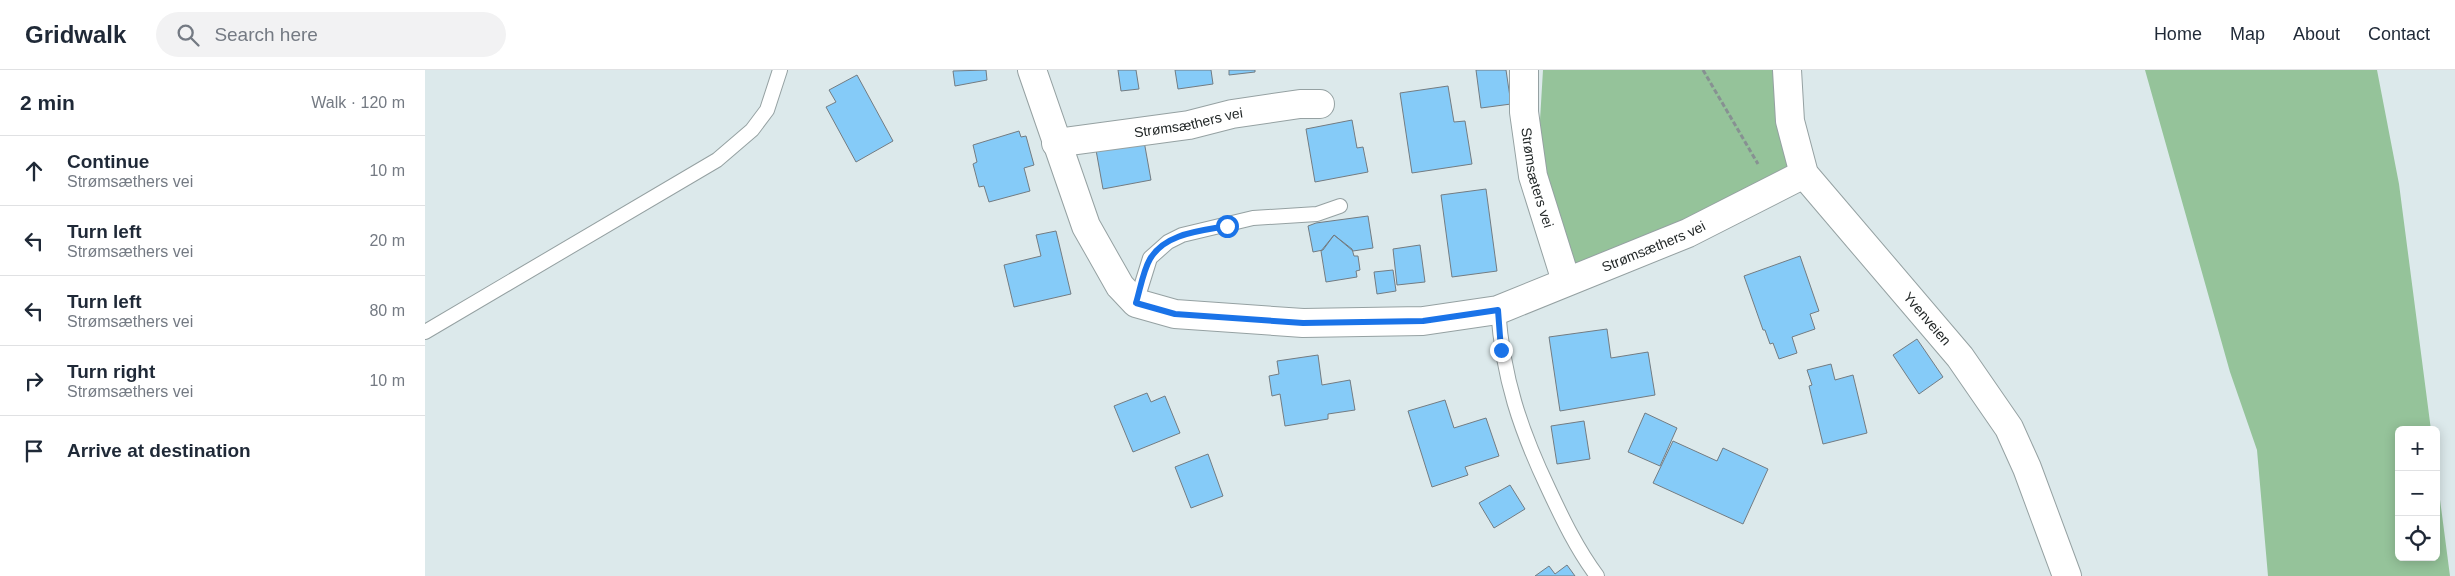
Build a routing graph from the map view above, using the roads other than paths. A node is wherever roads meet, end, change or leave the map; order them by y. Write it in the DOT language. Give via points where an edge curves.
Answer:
graph roads {
  1 [pos="780,70"];
  2 [pos="1032,70"];
  3 [pos="1524,70"];
  4 [pos="1787,70"];
  5 [pos="1320,104"];
  6 [pos="1056,143"];
  7 [pos="1804,174"];
  8 [pos="1340,206"];
  9 [pos="1566,281"];
  10 [pos="1136,303"];
  11 [pos="1498,310"];
  12 [pos="425,332"];
  13 [pos="1597,576"];
  14 [pos="2067,576"];
  1 -- 12 [label="lane" via="767,110 737,145 717,160"];
  2 -- 6 [label="street"];
  3 -- 9 [label="street, Strømsæters vei" via="1524,112 1533,176"];
  4 -- 7 [label="street, Yvenveien" via="1790,121"];
  5 -- 6 [label="street, Strømsæthers vei" via="1290,105 1232,114 1180,127"];
  6 -- 10 [label="street" via="1086,226 1120,286"];
  7 -- 9 [label="street, Strømsæthers vei" via="1688,233"];
  7 -- 14 [label="street, Yvenveien" via="1960,357 2009,428"];
  8 -- 10 [label="lane" via="1317,214 1253,218 1182,235 1150,258"];
  9 -- 11 [label="street, Strømsæthers vei"];
  10 -- 11 [label="street, Strømsæthers vei" via="1175,314 1303,323 1423,321"];
  11 -- 13 [label="lane" via="1501,350 1525,440 1565,525"];
}
